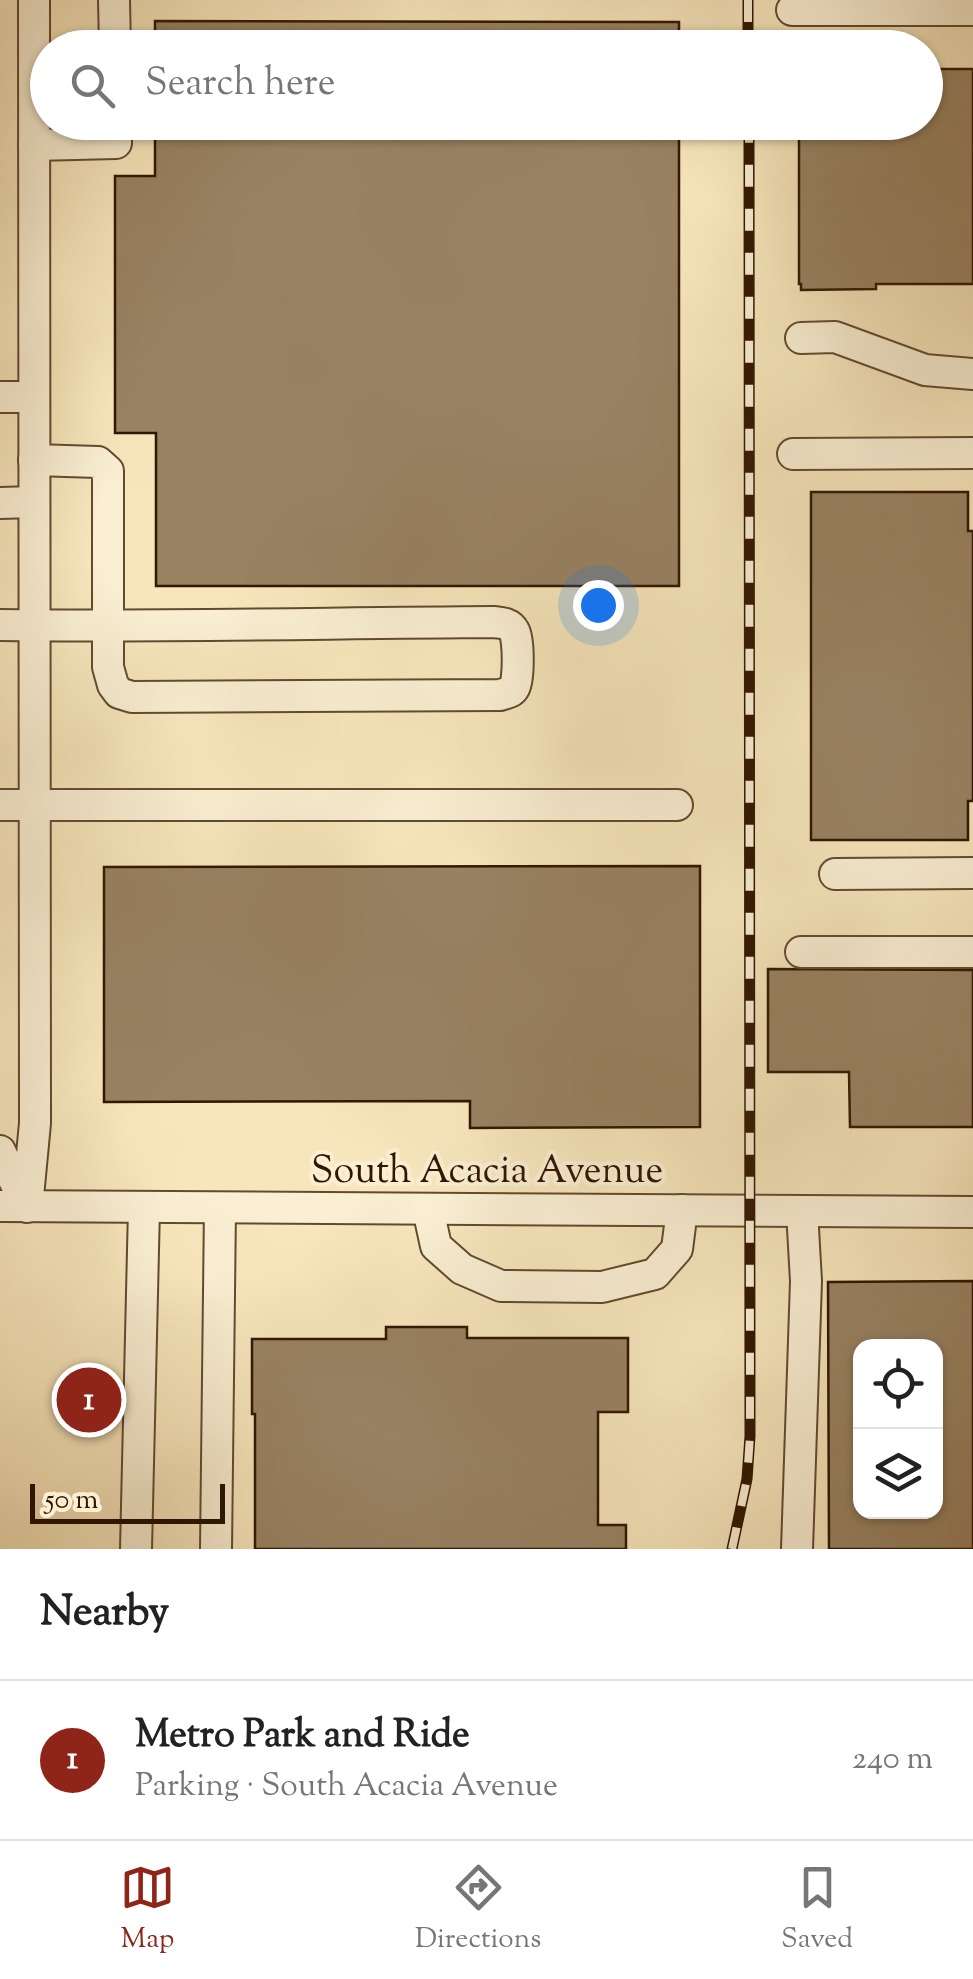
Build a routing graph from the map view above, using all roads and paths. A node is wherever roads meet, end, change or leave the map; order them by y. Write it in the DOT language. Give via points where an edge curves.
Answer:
graph roads {
  1 [pos="34,0"];
  2 [pos="114,0"];
  3 [pos="792,10"];
  4 [pos="973,10"];
  5 [pos="34,30"];
  6 [pos="114,30"];
  7 [pos="34,140"];
  8 [pos="116,140"];
  9 [pos="34,145"];
  10 [pos="801,338"];
  11 [pos="973,374"];
  12 [pos="0,397"];
  13 [pos="34,398"];
  14 [pos="973,453"];
  15 [pos="793,454"];
  16 [pos="34,460"];
  17 [pos="34,502"];
  18 [pos="0,503"];
  19 [pos="108,624"];
  20 [pos="0,625"];
  21 [pos="34,625"];
  22 [pos="34,804"];
  23 [pos="0,805"];
  24 [pos="676,805"];
  25 [pos="973,873"];
  26 [pos="835,874"];
  27 [pos="800,952"];
  28 [pos="973,952"];
  29 [pos="0,1151"];
  30 [pos="14,1207"];
  31 [pos="144,1208"];
  32 [pos="220,1208"];
  33 [pos="428,1209"];
  34 [pos="682,1210"];
  35 [pos="802,1211"];
  36 [pos="973,1212"];
  37 [pos="136,1549"];
  38 [pos="216,1549"];
  39 [pos="797,1549"];
  1 -- 5 [label="street"];
  2 -- 6 [label="street"];
  3 -- 4 [label="street"];
  7 -- 9 [label="street"];
  8 -- 9 [label="street"];
  9 -- 13 [label="street"];
  10 -- 11 [label="street" via="835,337 925,370"];
  12 -- 13 [label="street"];
  13 -- 16 [label="street"];
  14 -- 15 [label="street"];
  16 -- 17 [label="street"];
  16 -- 19 [label="street" via="98,462 108,471"];
  17 -- 18 [label="street"];
  17 -- 21 [label="street"];
  19 -- 19 [label="street" via="113,685 132,697 500,695 517,685 517,640 507,624"];
  19 -- 21 [label="street"];
  20 -- 21 [label="street"];
  21 -- 22 [label="street"];
  22 -- 23 [label="street"];
  22 -- 24 [label="street"];
  22 -- 30 [label="street" via="35,1122"];
  25 -- 26 [label="street"];
  27 -- 28 [label="street"];
  29 -- 30 [label="street"];
  30 -- 31 [label="street, South Acacia Avenue"];
  31 -- 32 [label="street, South Acacia Avenue"];
  31 -- 37 [label="street"];
  32 -- 33 [label="street, South Acacia Avenue"];
  32 -- 38 [label="street"];
  33 -- 34 [label="street, South Acacia Avenue"];
  33 -- 34 [label="street" via="436,1246 462,1269 501,1286 585,1287 656,1274 676,1249"];
  34 -- 35 [label="street, South Acacia Avenue"];
  35 -- 36 [label="street, South Acacia Avenue"];
  35 -- 39 [label="street" via="806,1281"];
}
